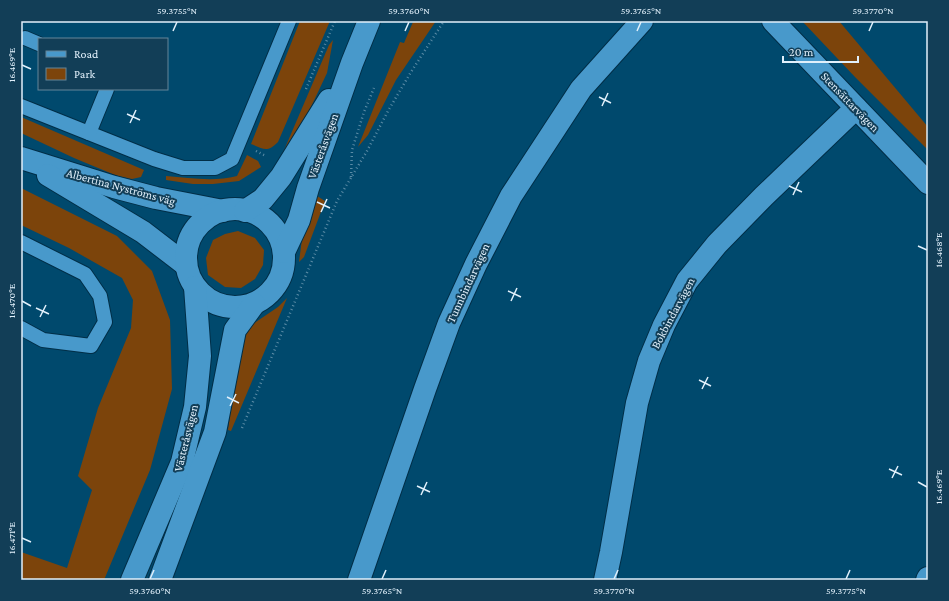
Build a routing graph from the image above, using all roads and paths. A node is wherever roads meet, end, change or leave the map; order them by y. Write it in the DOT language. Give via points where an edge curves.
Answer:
graph roads {
  1 [pos="289,21"];
  2 [pos="369,21"];
  3 [pos="444,21"];
  4 [pos="642,21"];
  5 [pos="773,21"];
  6 [pos="22,41"];
  7 [pos="38,44"];
  8 [pos="352,63"];
  9 [pos="374,88"];
  10 [pos="107,90"];
  11 [pos="21,106"];
  12 [pos="856,108"];
  13 [pos="89,133"];
  14 [pos="21,159"];
  15 [pos="351,177"];
  16 [pos="928,183"];
  17 [pos="223,211"];
  18 [pos="245,211"];
  19 [pos="21,242"];
  20 [pos="284,252"];
  21 [pos="186,265"];
  22 [pos="195,288"];
  23 [pos="254,304"];
  24 [pos="21,328"];
  25 [pos="239,434"];
  26 [pos="132,580"];
  27 [pos="160,580"];
  28 [pos="359,580"];
  29 [pos="606,580"];
  1 -- 13 [label="lane" via="232,159 216,168 183,168"];
  2 -- 8 [label="street, Västeråsvägen"];
  3 -- 15 [label="path" via="411,72"];
  4 -- 28 [label="street, Tunnbindarvägen" via="581,89 511,196 476,264 449,323"];
  5 -- 12 [label="street, Stensättarvägen"];
  6 -- 7 [label="lane"];
  8 -- 18 [label="street, Västeråsvägen" via="281,177 263,199"];
  8 -- 20 [label="street, Västeråsvägen" via="299,220"];
  9 -- 15 [label="path" via="352,150"];
  10 -- 13 [label="lane"];
  11 -- 13 [label="lane"];
  12 -- 16 [label="street, Stensättarvägen"];
  12 -- 29 [label="street, Bokbindarvägen" via="717,244 687,282 664,325 649,361 637,403"];
  14 -- 17 [label="street, Albertina Nyströms väg" via="156,198"];
  14 -- 21 [label="street, Albertina Nyströms väg" via="143,232"];
  15 -- 25 [label="path" via="337,201"];
  17 -- 18 [label="street"];
  17 -- 21 [label="street" via="203,221 193,232 186,249"];
  18 -- 20 [label="street" via="258,215 271,224 283,243"];
  19 -- 24 [label="lane" via="84,274 100,296 105,322 91,346 43,340"];
  20 -- 23 [label="street" via="282,272 277,283"];
  21 -- 22 [label="street"];
  22 -- 23 [label="street" via="217,305 236,308"];
  22 -- 26 [label="street, Västeråsvägen" via="200,356 195,407 182,462"];
  23 -- 27 [label="street, Västeråsvägen" via="235,330 215,432"];
}
